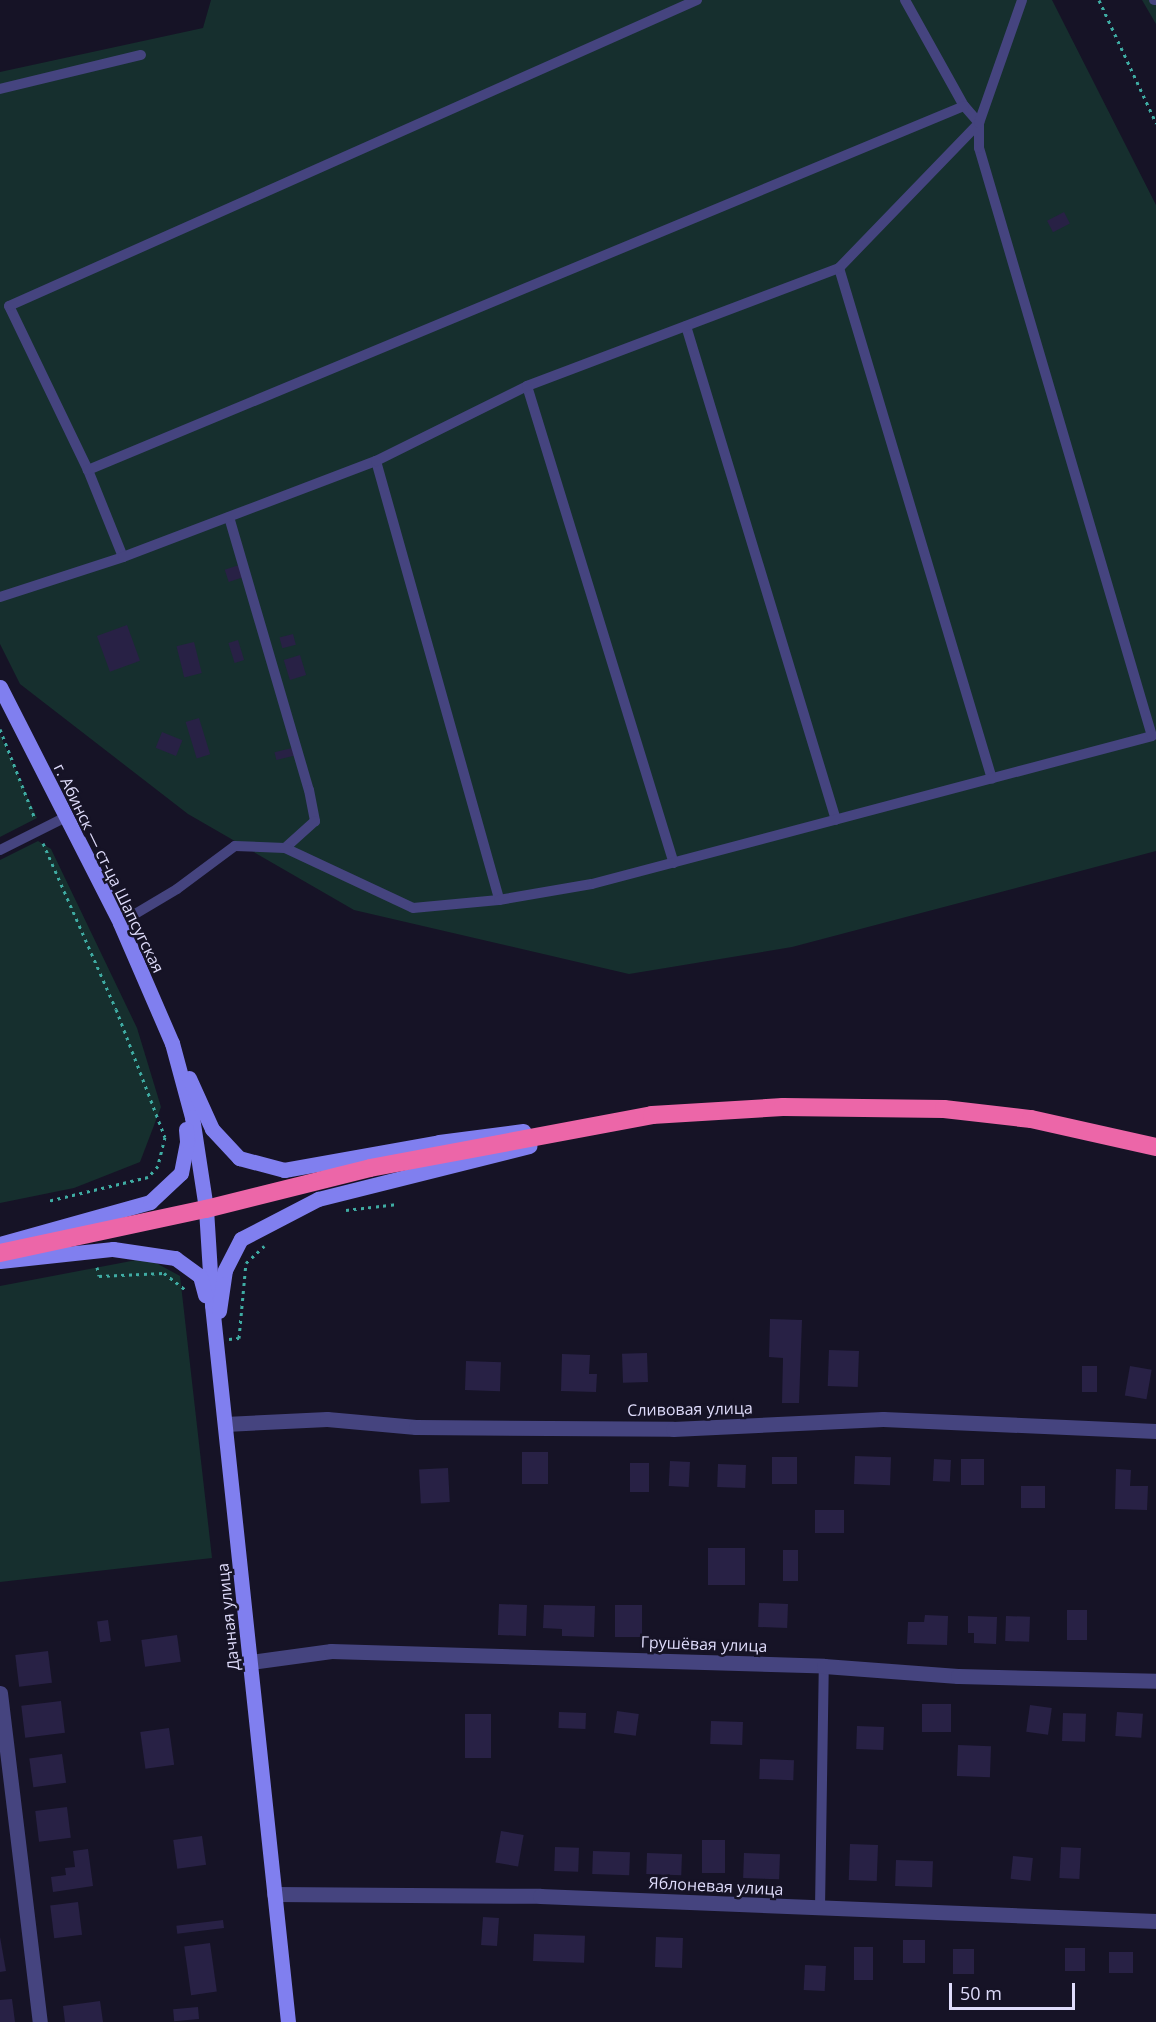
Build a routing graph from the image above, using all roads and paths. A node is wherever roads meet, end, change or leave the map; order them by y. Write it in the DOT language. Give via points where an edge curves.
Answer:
graph roads {
  1 [pos="698,0"];
  2 [pos="905,0"];
  3 [pos="1022,0"];
  4 [pos="1100,0"];
  5 [pos="141,55"];
  6 [pos="0,89"];
  7 [pos="964,106"];
  8 [pos="979,123"];
  9 [pos="1156,123"];
  10 [pos="839,268"];
  11 [pos="686,326"];
  12 [pos="527,386"];
  13 [pos="376,460"];
  14 [pos="88,470"];
  15 [pos="229,518"];
  16 [pos="123,557"];
  17 [pos="0,597"];
  18 [pos="0,687"];
  19 [pos="0,729"];
  20 [pos="992,779"];
  21 [pos="64,818"];
  22 [pos="836,820"];
  23 [pos="39,831"];
  24 [pos="285,848"];
  25 [pos="0,850"];
  26 [pos="674,862"];
  27 [pos="499,900"];
  28 [pos="120,923"];
  29 [pos="172,1043"];
  30 [pos="651,1115"];
  31 [pos="1156,1147"];
  32 [pos="48,1201"];
  33 [pos="206,1209"];
  34 [pos="0,1244"];
  35 [pos="0,1253"];
  36 [pos="0,1261"];
  37 [pos="216,1338"];
  38 [pos="225,1424"];
  39 [pos="1156,1431"];
  40 [pos="251,1662"];
  41 [pos="824,1666"];
  42 [pos="1156,1681"];
  43 [pos="0,1693"];
  44 [pos="274,1894"];
  45 [pos="820,1908"];
  46 [pos="1156,1921"];
  47 [pos="40,2022"];
  48 [pos="288,2022"];
  1 -- 14 [label="lane" via="9,306"];
  2 -- 7 [label="lane"];
  3 -- 8 [label="lane"];
  4 -- 9 [label="path"];
  5 -- 6 [label="lane"];
  7 -- 8 [label="lane"];
  7 -- 14 [label="lane"];
  8 -- 10 [label="lane"];
  8 -- 20 [label="lane" via="980,148 1152,736"];
  10 -- 11 [label="lane"];
  10 -- 20 [label="lane"];
  11 -- 12 [label="lane"];
  11 -- 22 [label="lane"];
  12 -- 13 [label="lane"];
  12 -- 26 [label="lane"];
  13 -- 15 [label="lane"];
  13 -- 27 [label="lane"];
  14 -- 16 [label="lane"];
  15 -- 16 [label="lane"];
  15 -- 24 [label="lane" via="315,821"];
  16 -- 17 [label="lane"];
  18 -- 21 [label="main road, г. Абинск — ст-ца Шапсугская"];
  19 -- 23 [label="path"];
  20 -- 22 [label="lane"];
  21 -- 23 [label="lane"];
  21 -- 28 [label="main road, г. Абинск — ст-ца Шапсугская"];
  22 -- 26 [label="lane"];
  23 -- 25 [label="lane"];
  23 -- 32 [label="path" via="116,1009 165,1137 158,1166 148,1177"];
  24 -- 27 [label="lane" via="413,908"];
  24 -- 28 [label="lane" via="235,846 177,889"];
  26 -- 27 [label="lane" via="592,884"];
  28 -- 29 [label="main road, г. Абинск — ст-ца Шапсугская"];
  29 -- 30 [label="main road" via="219,1136 239,1158 284,1170 439,1142"];
  29 -- 33 [label="main road, г. Абинск — ст-ца Шапсугская" via="192,1117"];
  29 -- 34 [label="main road" via="187,1141 181,1173 150,1202"];
  30 -- 31 [label="highway" via="783,1107 944,1109 1031,1119"];
  30 -- 33 [label="highway" via="370,1167"];
  30 -- 37 [label="main road" via="318,1199 241,1239 225,1270"];
  33 -- 35 [label="highway"];
  33 -- 37 [label="main road, Дачная улица"];
  36 -- 37 [label="main road" via="113,1249 175,1258 200,1276"];
  37 -- 38 [label="main road, Дачная улица"];
  38 -- 39 [label="street, Сливовая улица" via="327,1419 416,1427 673,1429 883,1419"];
  38 -- 40 [label="main road, Дачная улица"];
  40 -- 41 [label="street, Грушёвая улица" via="331,1651"];
  40 -- 44 [label="main road, Дачная улица"];
  41 -- 42 [label="street, Грушёвая улица" via="958,1676"];
  41 -- 45 [label="lane"];
  43 -- 47 [label="street"];
  44 -- 45 [label="street, Яблоневая улица" via="540,1896"];
  44 -- 48 [label="main road, Дачная улица"];
  45 -- 46 [label="street, Яблоневая улица"];
}
